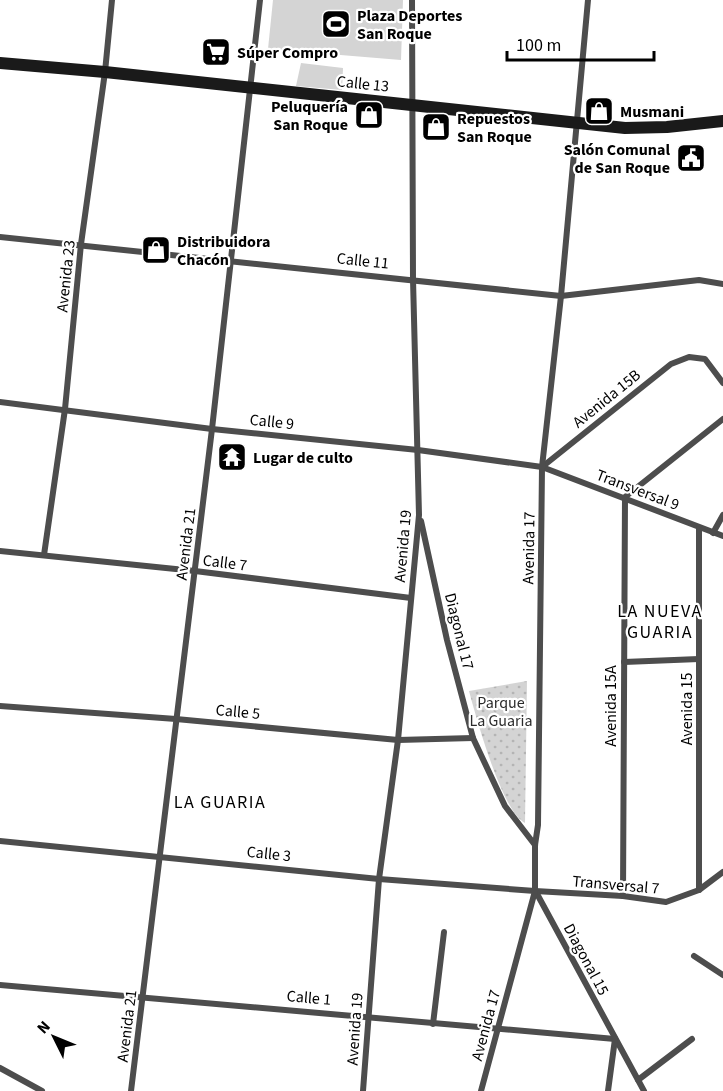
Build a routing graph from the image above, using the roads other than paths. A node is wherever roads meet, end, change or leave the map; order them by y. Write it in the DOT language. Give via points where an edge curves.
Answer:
graph roads {
  1 [pos="112,0"];
  2 [pos="260,0"];
  3 [pos="412,0"];
  4 [pos="588,0"];
  5 [pos="0,63"];
  6 [pos="105,72"];
  7 [pos="252,89"];
  8 [pos="413,105"];
  9 [pos="723,122"];
  10 [pos="577,124"];
  11 [pos="0,237"];
  12 [pos="81,244"];
  13 [pos="230,260"];
  14 [pos="413,279"];
  15 [pos="723,284"];
  16 [pos="561,296"];
  17 [pos="723,382"];
  18 [pos="0,402"];
  19 [pos="65,409"];
  20 [pos="723,419"];
  21 [pos="212,429"];
  22 [pos="418,450"];
  23 [pos="542,467"];
  24 [pos="625,497"];
  25 [pos="419,515"];
  26 [pos="723,515"];
  27 [pos="699,528"];
  28 [pos="713,532"];
  29 [pos="723,536"];
  30 [pos="0,551"];
  31 [pos="44,555"];
  32 [pos="195,572"];
  33 [pos="411,598"];
  34 [pos="699,659"];
  35 [pos="624,662"];
  36 [pos="0,706"];
  37 [pos="176,719"];
  38 [pos="473,738"];
  39 [pos="398,740"];
  40 [pos="0,841"];
  41 [pos="535,845"];
  42 [pos="160,855"];
  43 [pos="723,872"];
  44 [pos="379,879"];
  45 [pos="699,890"];
  46 [pos="535,891"];
  47 [pos="624,896"];
  48 [pos="444,932"];
  49 [pos="694,956"];
  50 [pos="722,972"];
  51 [pos="0,985"];
  52 [pos="143,997"];
  53 [pos="369,1016"];
  54 [pos="433,1023"];
  55 [pos="499,1029"];
  56 [pos="615,1039"];
  57 [pos="692,1039"];
  58 [pos="0,1068"];
  59 [pos="638,1080"];
  60 [pos="42,1091"];
  61 [pos="131,1091"];
  62 [pos="363,1091"];
  63 [pos="481,1091"];
  64 [pos="608,1091"];
  65 [pos="644,1091"];
  1 -- 6 [label="street, Avenida 23"];
  2 -- 7 [label="street, Avenida 21"];
  3 -- 8 [label="street, Avenida 19"];
  4 -- 10 [label="street, Avenida 17"];
  5 -- 6 [label="street, Calle 13"];
  6 -- 7 [label="street, Calle 13"];
  6 -- 12 [label="street, Avenida 23"];
  7 -- 8 [label="street, Calle 13"];
  7 -- 13 [label="street, Avenida 21"];
  8 -- 10 [label="street, Calle 13"];
  8 -- 14 [label="street, Avenida 19"];
  9 -- 10 [label="street, Calle 13" via="636,128"];
  10 -- 16 [label="street, Avenida 17"];
  11 -- 12 [label="street, Calle 11"];
  12 -- 13 [label="street, Calle 11"];
  12 -- 19 [label="street, Avenida 23"];
  13 -- 14 [label="street, Calle 11"];
  13 -- 21 [label="street, Avenida 21"];
  14 -- 16 [label="street, Calle 11"];
  14 -- 22 [label="street, Avenida 19"];
  15 -- 16 [label="street, Calle 11" via="699,280"];
  16 -- 23 [label="street, Avenida 17"];
  17 -- 23 [label="street, Avenida 15B" via="705,359 690,357 671,364"];
  18 -- 19 [label="street, Calle 9"];
  19 -- 21 [label="street, Calle 9"];
  19 -- 31 [label="street, Avenida 23"];
  20 -- 24 [label="street"];
  21 -- 22 [label="street, Calle 9"];
  21 -- 32 [label="street, Avenida 21"];
  22 -- 23 [label="street, Calle 9"];
  22 -- 25 [label="street, Avenida 19"];
  23 -- 24 [label="street, Transversal 9"];
  23 -- 41 [label="street, Avenida 17"];
  24 -- 27 [label="street, Transversal 9"];
  24 -- 35 [label="street, Avenida 15A"];
  25 -- 33 [label="street, Avenida 19"];
  25 -- 38 [label="street, Diagonal 17"];
  26 -- 28 [label="street"];
  27 -- 28 [label="street, Transversal 9"];
  27 -- 34 [label="street, Avenida 15"];
  28 -- 29 [label="street, Transversal 9"];
  30 -- 31 [label="street, Calle 7"];
  31 -- 32 [label="street, Calle 7"];
  32 -- 33 [label="street, Calle 7"];
  32 -- 37 [label="street, Avenida 21"];
  33 -- 39 [label="street, Avenida 19"];
  34 -- 35 [label="street"];
  34 -- 45 [label="street, Avenida 15"];
  35 -- 47 [label="street, Avenida 15A"];
  36 -- 37 [label="street, Calle 5"];
  37 -- 39 [label="street, Calle 5"];
  37 -- 42 [label="street, Avenida 21"];
  38 -- 39 [label="street, Calle 5"];
  38 -- 41 [label="street, Diagonal 17" via="505,806"];
  39 -- 44 [label="street, Avenida 19"];
  40 -- 42 [label="street, Calle 3"];
  41 -- 46 [label="street, Avenida 17"];
  42 -- 44 [label="street, Calle 3"];
  42 -- 52 [label="street, Avenida 21"];
  43 -- 45 [label="street, Transversal 7"];
  44 -- 46 [label="street, Calle 3"];
  44 -- 53 [label="street, Avenida 19"];
  45 -- 47 [label="street, Transversal 7" via="666,902"];
  46 -- 47 [label="street, Transversal 7"];
  46 -- 55 [label="street, Avenida 17"];
  46 -- 56 [label="street, Diagonal 15"];
  48 -- 54 [label="street"];
  49 -- 50 [label="street"];
  51 -- 52 [label="street, Calle 1"];
  52 -- 53 [label="street, Calle 1"];
  52 -- 61 [label="street, Avenida 21"];
  53 -- 54 [label="street, Calle 1"];
  53 -- 62 [label="street, Avenida 19"];
  54 -- 55 [label="street, Calle 1"];
  55 -- 56 [label="street, Calle 1"];
  55 -- 63 [label="street, Avenida 17"];
  56 -- 59 [label="street, Diagonal 15"];
  56 -- 64 [label="street"];
  57 -- 59 [label="street"];
  58 -- 60 [label="street"];
  59 -- 65 [label="street, Diagonal 15"];
}
